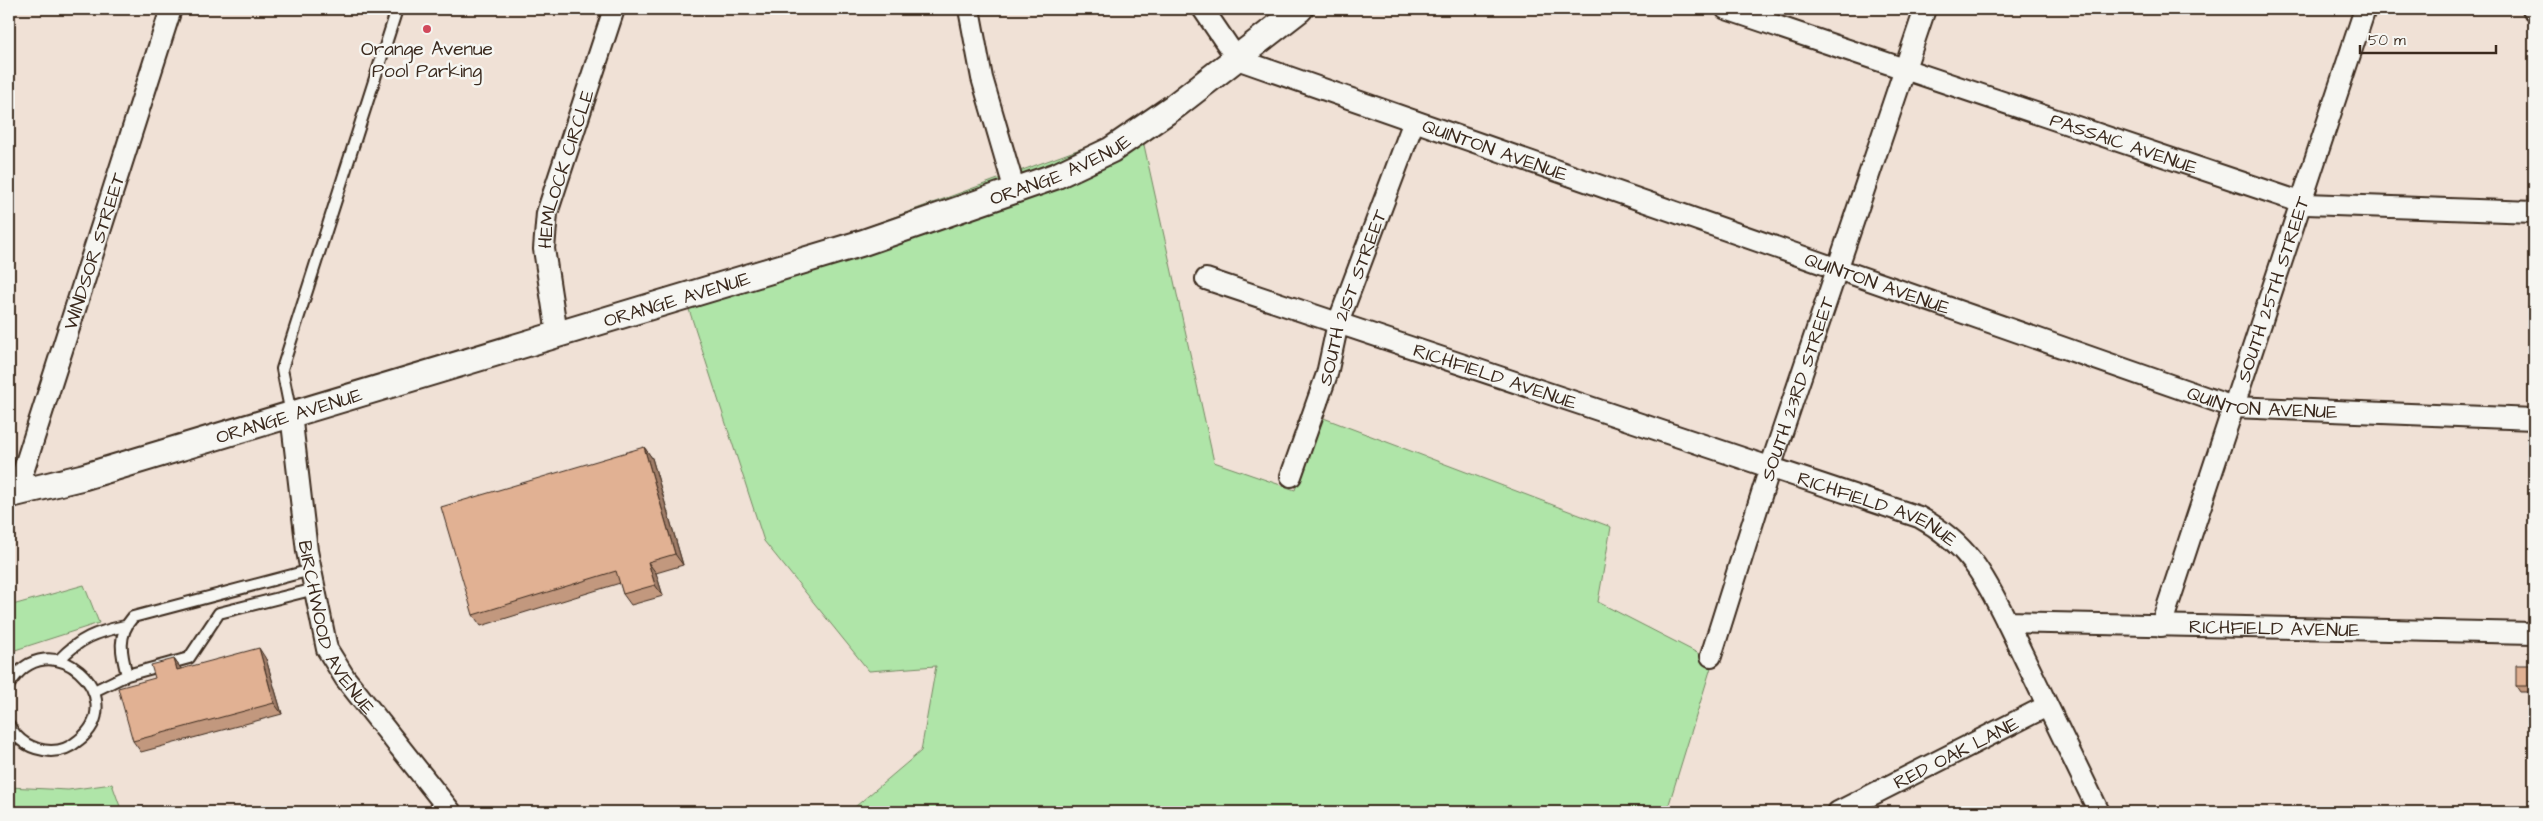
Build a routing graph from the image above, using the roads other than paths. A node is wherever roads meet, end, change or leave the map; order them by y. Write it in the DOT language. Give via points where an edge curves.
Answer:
graph roads {
  1 [pos="171,9"];
  2 [pos="396,9"];
  3 [pos="614,9"];
  4 [pos="969,9"];
  5 [pos="1203,9"];
  6 [pos="1300,9"];
  7 [pos="1726,9"];
  8 [pos="1925,9"];
  9 [pos="2365,9"];
  10 [pos="1236,59"];
  11 [pos="1905,68"];
  12 [pos="1414,121"];
  13 [pos="1015,190"];
  14 [pos="2302,201"];
  15 [pos="2534,212"];
  16 [pos="1837,268"];
  17 [pos="1206,279"];
  18 [pos="1338,323"];
  19 [pos="557,334"];
  20 [pos="2233,407"];
  21 [pos="291,414"];
  22 [pos="2534,419"];
  23 [pos="1771,466"];
  24 [pos="1291,476"];
  25 [pos="12,494"];
  26 [pos="313,579"];
  27 [pos="2007,622"];
  28 [pos="125,626"];
  29 [pos="2161,626"];
  30 [pos="2534,633"];
  31 [pos="1711,656"];
  32 [pos="59,660"];
  33 [pos="127,675"];
  34 [pos="9,685"];
  35 [pos="94,691"];
  36 [pos="2047,706"];
  37 [pos="9,725"];
  38 [pos="451,812"];
  39 [pos="1838,812"];
  40 [pos="2099,812"];
  1 -- 25 [label="street, WINDSOR STREET"];
  2 -- 21 [label="lane" via="282,369"];
  3 -- 19 [label="street, HEMLOCK CIRCLE" via="547,213 544,249"];
  4 -- 13 [label="street" via="982,78"];
  5 -- 10 [label="street"];
  6 -- 10 [label="street, ORANGE AVENUE"];
  7 -- 11 [label="street, PASSAIC AVENUE"];
  8 -- 11 [label="street, SOUTH 23RD STREET"];
  9 -- 14 [label="street, SOUTH 25TH STREET"];
  10 -- 12 [label="street, QUINTON AVENUE"];
  10 -- 13 [label="street, ORANGE AVENUE" via="1191,95 1111,150 1056,176"];
  11 -- 14 [label="street, PASSAIC AVENUE"];
  11 -- 16 [label="street, SOUTH 23RD STREET"];
  12 -- 16 [label="street, QUINTON AVENUE"];
  12 -- 18 [label="street, SOUTH 21ST STREET"];
  13 -- 19 [label="street, ORANGE AVENUE" via="862,243"];
  14 -- 15 [label="street, PASSAIC AVENUE"];
  14 -- 20 [label="street, SOUTH 25TH STREET"];
  16 -- 20 [label="street, QUINTON AVENUE"];
  16 -- 23 [label="street, SOUTH 23RD STREET"];
  17 -- 18 [label="street, RICHFIELD AVENUE"];
  18 -- 23 [label="street, RICHFIELD AVENUE"];
  18 -- 24 [label="street, SOUTH 21ST STREET" via="1328,374"];
  19 -- 21 [label="street, ORANGE AVENUE"];
  20 -- 22 [label="street, QUINTON AVENUE"];
  20 -- 29 [label="street, SOUTH 25TH STREET"];
  21 -- 25 [label="street, ORANGE AVENUE" via="83,477"];
  21 -- 26 [label="street, BIRCHWOOD AVENUE"];
  23 -- 27 [label="street, RICHFIELD AVENUE" via="1932,524 1957,543 1978,566"];
  23 -- 31 [label="street, SOUTH 23RD STREET"];
  26 -- 28 [label="lane" via="133,617"];
  26 -- 33 [label="lane" via="219,613 189,658"];
  26 -- 38 [label="street, BIRCHWOOD AVENUE" via="327,650 345,678"];
  27 -- 29 [label="street, RICHFIELD AVENUE"];
  27 -- 36 [label="street"];
  28 -- 32 [label="lane" via="96,632 72,646"];
  28 -- 33 [label="lane" via="121,641"];
  29 -- 30 [label="street, RICHFIELD AVENUE"];
  32 -- 34 [label="lane" via="43,660 28,665 15,675"];
  32 -- 35 [label="lane" via="81,671"];
  33 -- 35 [label="lane"];
  35 -- 37 [label="lane" via="93,723 72,746 57,751 41,751 26,745"];
  36 -- 39 [label="street, RED OAK LANE"];
  36 -- 40 [label="street"];
}
